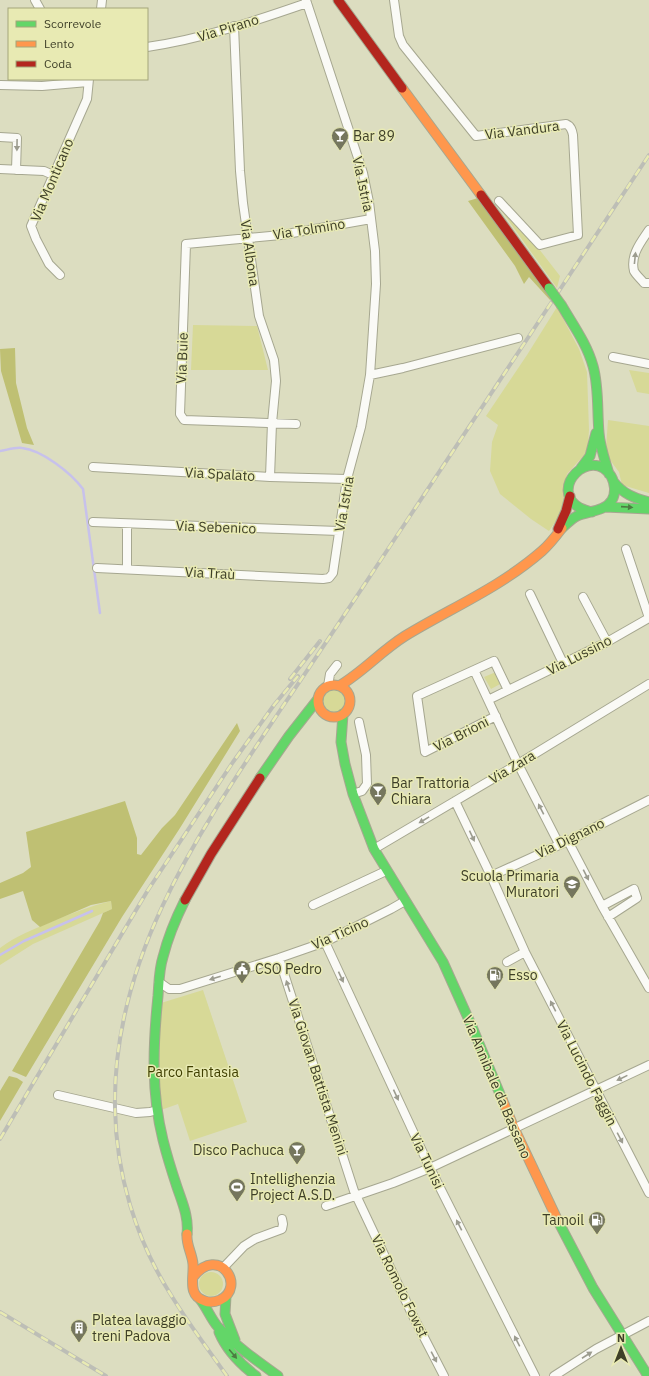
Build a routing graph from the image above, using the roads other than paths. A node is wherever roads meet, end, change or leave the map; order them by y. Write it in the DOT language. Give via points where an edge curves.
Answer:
graph roads {
  1 [pos="338,0"];
  2 [pos="394,0"];
  3 [pos="307,2"];
  4 [pos="234,26"];
  5 [pos="148,47"];
  6 [pos="88,81"];
  7 [pos="0,85"];
  8 [pos="0,137"];
  9 [pos="0,169"];
  10 [pos="16,170"];
  11 [pos="53,175"];
  12 [pos="499,201"];
  13 [pos="371,219"];
  14 [pos="649,230"];
  15 [pos="248,238"];
  16 [pos="60,275"];
  17 [pos="649,283"];
  18 [pos="518,338"];
  19 [pos="613,357"];
  20 [pos="649,364"];
  21 [pos="370,375"];
  22 [pos="272,423"];
  23 [pos="598,423"];
  24 [pos="296,424"];
  25 [pos="93,467"];
  26 [pos="581,468"];
  27 [pos="270,477"];
  28 [pos="611,478"];
  29 [pos="348,479"];
  30 [pos="570,496"];
  31 [pos="649,502"];
  32 [pos="605,507"];
  33 [pos="649,509"];
  34 [pos="592,512"];
  35 [pos="93,522"];
  36 [pos="127,524"];
  37 [pos="338,531"];
  38 [pos="557,533"];
  39 [pos="626,549"];
  40 [pos="97,568"];
  41 [pos="127,569"];
  42 [pos="323,580"];
  43 [pos="530,594"];
  44 [pos="584,597"];
  45 [pos="649,618"];
  46 [pos="607,642"];
  47 [pos="563,663"];
  48 [pos="337,665"];
  49 [pos="474,670"];
  50 [pos="362,671"];
  51 [pos="649,684"];
  52 [pos="328,686"];
  53 [pos="339,686"];
  54 [pos="508,690"];
  55 [pos="349,696"];
  56 [pos="318,699"];
  57 [pos="488,700"];
  58 [pos="343,714"];
  59 [pos="327,716"];
  60 [pos="496,716"];
  61 [pos="359,722"];
  62 [pos="299,724"];
  63 [pos="341,742"];
  64 [pos="518,764"];
  65 [pos="352,794"];
  66 [pos="649,800"];
  67 [pos="455,801"];
  68 [pos="568,841"];
  69 [pos="559,844"];
  70 [pos="374,849"];
  71 [pos="386,871"];
  72 [pos="491,876"];
  73 [pos="405,901"];
  74 [pos="313,905"];
  75 [pos="602,906"];
  76 [pos="608,917"];
  77 [pos="325,942"];
  78 [pos="525,952"];
  79 [pos="279,958"];
  80 [pos="507,962"];
  81 [pos="159,982"];
  82 [pos="649,988"];
  83 [pos="649,1065"];
  84 [pos="596,1091"];
  85 [pos="58,1095"];
  86 [pos="157,1110"];
  87 [pos="514,1128"];
  88 [pos="430,1168"];
  89 [pos="649,1193"];
  90 [pos="356,1196"];
  91 [pos="326,1206"];
  92 [pos="282,1219"];
  93 [pos="190,1249"];
  94 [pos="213,1264"];
  95 [pos="223,1268"];
  96 [pos="193,1277"];
  97 [pos="226,1296"];
  98 [pos="199,1299"];
  99 [pos="649,1321"];
  100 [pos="217,1326"];
  101 [pos="622,1334"];
  102 [pos="236,1343"];
  103 [pos="256,1376"];
  104 [pos="278,1376"];
  105 [pos="444,1376"];
  106 [pos="535,1376"];
  107 [pos="554,1376"];
  108 [pos="648,1376"];
  1 -- 23 [label="main road, bridge" via="562,306 579,334 592,365 598,394"];
  2 -- 12 [label="street, Via Vandura" via="399,36 403,45 476,136 566,124 572,129 578,235 540,245"];
  3 -- 4 [label="street, Via Pirano"];
  3 -- 13 [label="street, Via Istria" via="355,145 366,186"];
  4 -- 5 [label="street, Via Pirano" via="200,37"];
  4 -- 15 [label="street, Via Albona" via="240,170"];
  6 -- 7 [label="street" via="42,86"];
  6 -- 11 [label="street, Via Monticano" via="87,99"];
  8 -- 10 [label="street, one-way" via="17,138"];
  9 -- 10 [label="street"];
  10 -- 11 [label="street" via="44,171"];
  11 -- 16 [label="street, Via Monticano" via="31,226 49,264"];
  13 -- 15 [label="street, Via Tolmino" via="281,235"];
  13 -- 21 [label="street, Via Istria" via="376,284"];
  17 -- 14 [label="street, one-way" via="644,283 634,272 636,248"];
  15 -- 22 [label="street, Via Albona" via="259,316 274,360 276,381"];
  15 -- 22 [label="street, Via Buie" via="186,244 180,414 184,420"];
  18 -- 21 [label="street"];
  19 -- 20 [label="street"];
  21 -- 29 [label="street, Via Istria"];
  22 -- 24 [label="street, Via Buie"];
  22 -- 27 [label="street, Via Albona"];
  23 -- 26 [label="main road" via="594,446"];
  23 -- 28 [label="main road" via="602,454"];
  25 -- 27 [label="street, Via Spalato"];
  26 -- 28 [label="main road" via="596,466 603,469"];
  26 -- 30 [label="main road" via="572,477 568,489"];
  27 -- 29 [label="street, Via Spalato"];
  28 -- 31 [label="main road" via="620,490 632,498"];
  28 -- 32 [label="main road" via="614,496"];
  29 -- 37 [label="street, Via Istria"];
  30 -- 34 [label="main road" via="578,507"];
  30 -- 38 [label="main road"];
  32 -- 33 [label="main road, one-way"];
  32 -- 34 [label="main road"];
  34 -- 38 [label="main road" via="578,515"];
  35 -- 36 [label="street, Via Sebenico"];
  36 -- 37 [label="street, Via Sebenico"];
  36 -- 41 [label="street"];
  37 -- 42 [label="street, Via Istria" via="333,573"];
  38 -- 50 [label="main road" via="544,549 507,578 404,638 374,659"];
  39 -- 45 [label="street"];
  40 -- 41 [label="street, Via Traù"];
  41 -- 42 [label="street, Via Traù"];
  43 -- 47 [label="street"];
  44 -- 46 [label="street"];
  45 -- 46 [label="street, Via Lussino"];
  46 -- 47 [label="street, Via Lussino"];
  47 -- 54 [label="street, Via Lussino"];
  48 -- 52 [label="street" via="330,674"];
  49 -- 54 [label="street" via="494,661"];
  49 -- 57 [label="street"];
  49 -- 60 [label="street, Via Brioni" via="417,696 425,752"];
  50 -- 53 [label="main road"];
  50 -- 55 [label="main road, Via Annibale da Bassano"];
  51 -- 64 [label="street, Via Zara"];
  52 -- 53 [label="main road"];
  52 -- 56 [label="main road" via="321,691"];
  53 -- 55 [label="main road" via="347,691"];
  54 -- 57 [label="street, Via Lussino"];
  55 -- 58 [label="main road, Via Annibale da Bassano" via="349,706"];
  56 -- 59 [label="main road, Via Annibale da Bassano" via="321,710"];
  56 -- 62 [label="main road"];
  57 -- 60 [label="street"];
  58 -- 59 [label="main road"];
  58 -- 63 [label="main road, Via Annibale da Bassano"];
  59 -- 62 [label="main road" via="315,716"];
  59 -- 63 [label="main road, Via Annibale da Bassano"];
  60 -- 64 [label="street"];
  61 -- 65 [label="street" via="366,755 367,784 362,791"];
  62 -- 81 [label="main road" via="281,746 229,824 192,887 178,913 164,950"];
  63 -- 65 [label="main road, Via Annibale da Bassano"];
  64 -- 67 [label="street, Via Zara"];
  69 -- 64 [label="street, one-way"];
  65 -- 70 [label="main road, Via Annibale da Bassano"];
  66 -- 68 [label="street, Via Dignano"];
  67 -- 70 [label="street, Via Zara, one-way"];
  67 -- 72 [label="street, Via Lucindo Faggin, one-way"];
  68 -- 69 [label="street, Via Dignano"];
  68 -- 75 [label="street, one-way"];
  69 -- 72 [label="street, Via Dignano"];
  70 -- 71 [label="main road, Via Annibale da Bassano"];
  71 -- 73 [label="main road, Via Annibale da Bassano"];
  71 -- 74 [label="street"];
  72 -- 78 [label="street, Via Lucindo Faggin"];
  73 -- 77 [label="street, Via Ticino"];
  73 -- 87 [label="main road, Via Annibale da Bassano" via="443,962"];
  75 -- 76 [label="street"];
  75 -- 76 [label="street" via="634,889 637,898"];
  76 -- 82 [label="street"];
  77 -- 79 [label="street, Via Ticino"];
  77 -- 88 [label="street, Via Tunisi, one-way"];
  78 -- 80 [label="street"];
  84 -- 78 [label="street, Via Lucindo Faggin, one-way"];
  79 -- 81 [label="street, Via Ticino, one-way" via="180,989 169,989"];
  90 -- 79 [label="street, Via Giovan Battista Menini, one-way"];
  81 -- 86 [label="main road" via="153,1030"];
  83 -- 84 [label="street, one-way"];
  84 -- 87 [label="street"];
  84 -- 89 [label="street, Via Lucindo Faggin, one-way"];
  85 -- 86 [label="street" via="136,1114"];
  86 -- 93 [label="main road" via="186,1212 187,1240"];
  87 -- 88 [label="street"];
  87 -- 101 [label="main road, Via Annibale da Bassano" via="564,1234 593,1288"];
  88 -- 90 [label="street"];
  106 -- 88 [label="street, Via Tunisi, one-way"];
  90 -- 91 [label="street"];
  90 -- 105 [label="street, Via Romolo Fowst, one-way"];
  92 -- 95 [label="street" via="282,1229 244,1246"];
  93 -- 94 [label="main road" via="201,1259"];
  93 -- 96 [label="main road"];
  94 -- 95 [label="main road"];
  94 -- 96 [label="main road" via="200,1267"];
  95 -- 97 [label="main road" via="230,1282"];
  96 -- 98 [label="main road" via="192,1289"];
  97 -- 98 [label="main road" via="210,1303"];
  97 -- 102 [label="main road" via="225,1314"];
  98 -- 100 [label="main road"];
  99 -- 101 [label="street"];
  100 -- 102 [label="main road"];
  100 -- 103 [label="main road, one-way" via="230,1351"];
  107 -- 101 [label="street, one-way"];
  101 -- 108 [label="main road, Via Annibale da Bassano"];
  102 -- 104 [label="main road"];
}
